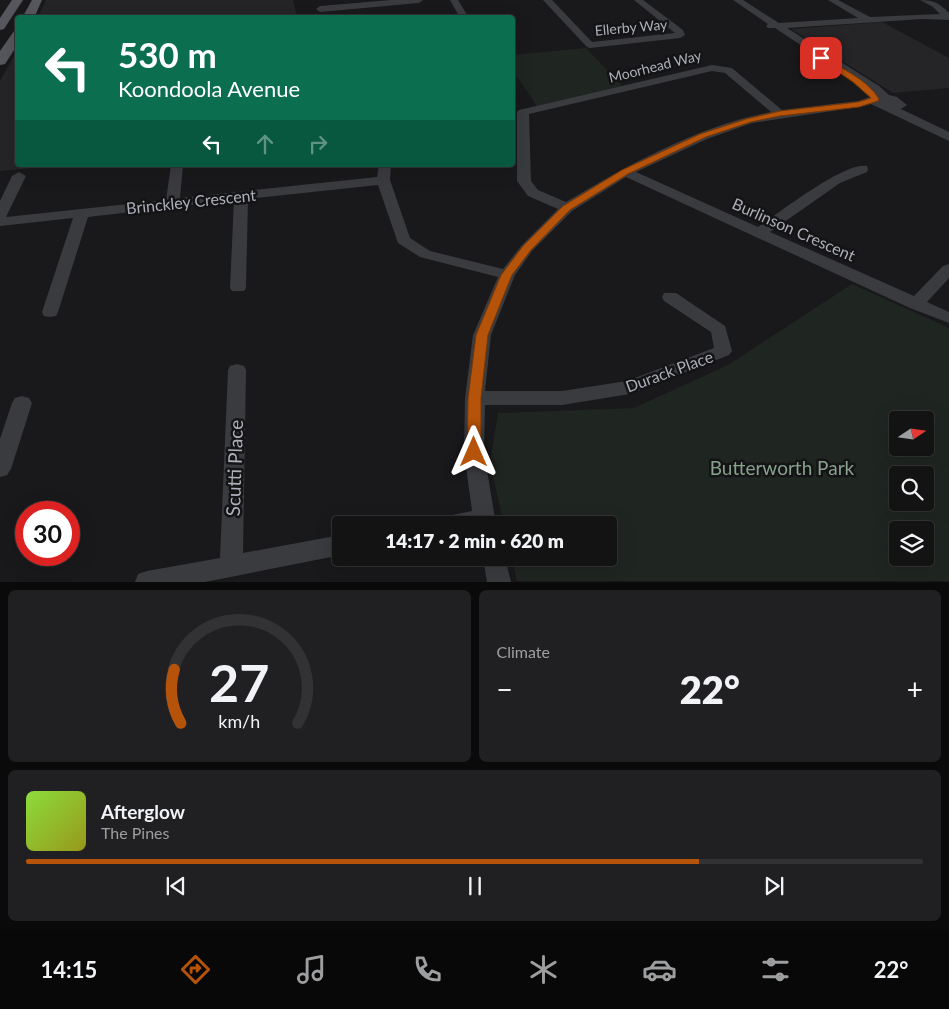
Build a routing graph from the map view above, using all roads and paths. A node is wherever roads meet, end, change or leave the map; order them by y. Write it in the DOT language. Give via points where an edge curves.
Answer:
graph roads {
  1 [pos="2,0"];
  2 [pos="18,0"];
  3 [pos="39,0"];
  4 [pos="419,0"];
  5 [pos="454,0"];
  6 [pos="547,0"];
  7 [pos="638,0"];
  8 [pos="732,0"];
  9 [pos="738,0"];
  10 [pos="832,0"];
  11 [pos="924,0"];
  12 [pos="361,4"];
  13 [pos="320,9"];
  14 [pos="30,15"];
  15 [pos="365,15"];
  16 [pos="463,15"];
  17 [pos="949,17"];
  18 [pos="867,19"];
  19 [pos="2,23"];
  20 [pos="776,27"];
  21 [pos="15,38"];
  22 [pos="0,61"];
  23 [pos="515,100"];
  24 [pos="884,103"];
  25 [pos="523,112"];
  26 [pos="780,114"];
  27 [pos="949,133"];
  28 [pos="949,137"];
  29 [pos="177,167"];
  30 [pos="862,168"];
  31 [pos="384,172"];
  32 [pos="625,172"];
  33 [pos="19,176"];
  34 [pos="241,195"];
  35 [pos="172,203"];
  36 [pos="567,208"];
  37 [pos="82,212"];
  38 [pos="0,215"];
  39 [pos="0,222"];
  40 [pos="759,233"];
  41 [pos="949,269"];
  42 [pos="507,275"];
  43 [pos="238,288"];
  44 [pos="670,297"];
  45 [pos="916,304"];
  46 [pos="50,312"];
  47 [pos="949,318"];
  48 [pos="237,370"];
  49 [pos="474,398"];
  50 [pos="22,404"];
  51 [pos="0,469"];
  52 [pos="483,516"];
  53 [pos="332,547"];
  54 [pos="231,566"];
  55 [pos="496,566"];
  56 [pos="147,582"];
  57 [pos="500,582"];
  1 -- 19 [label="main road" via="9,5"];
  2 -- 19 [label="main road"];
  3 -- 14 [label="main road"];
  4 -- 12 [label="street"];
  5 -- 16 [label="street"];
  6 -- 7 [label="street, Ellerby Way" via="590,45 680,35"];
  8 -- 20 [label="street"];
  9 -- 20 [label="street"];
  10 -- 18 [label="street"];
  11 -- 17 [label="street" via="936,5"];
  12 -- 13 [label="street"];
  12 -- 15 [label="street"];
  17 -- 18 [label="street"];
  18 -- 20 [label="street"];
  20 -- 24 [label="street" via="875,88"];
  21 -- 22 [label="main road"];
  23 -- 25 [label="street" via="522,105"];
  24 -- 26 [label="street"];
  24 -- 27 [label="street"];
  24 -- 28 [label="street"];
  25 -- 26 [label="street, Moorhead Way" via="712,68 728,70"];
  25 -- 36 [label="street" via="524,181 533,193"];
  26 -- 32 [label="street" via="749,120 703,136"];
  29 -- 35 [label="street"];
  30 -- 40 [label="street" via="835,180"];
  31 -- 34 [label="street, Brinckley Crescent"];
  31 -- 42 [label="street" via="402,240 426,254"];
  32 -- 36 [label="street"];
  32 -- 40 [label="street, Burlinson Crescent"];
  33 -- 38 [label="street"];
  34 -- 35 [label="street, Brinckley Crescent"];
  34 -- 43 [label="street"];
  35 -- 37 [label="street, Brinckley Crescent"];
  36 -- 42 [label="street" via="527,248"];
  37 -- 39 [label="street, Brinckley Crescent"];
  37 -- 46 [label="street"];
  40 -- 45 [label="street, Burlinson Crescent"];
  41 -- 45 [label="street"];
  42 -- 49 [label="street" via="482,335"];
  44 -- 49 [label="street, Durack Place" via="719,330 722,351 630,387 562,398"];
  45 -- 47 [label="street, Burlinson Crescent"];
  48 -- 54 [label="street, Scutti Place"];
  49 -- 52 [label="street" via="474,452"];
  50 -- 51 [label="street"];
  53 -- 54 [label="street"];
  54 -- 56 [label="street"];
  55 -- 57 [label="street"];
}
